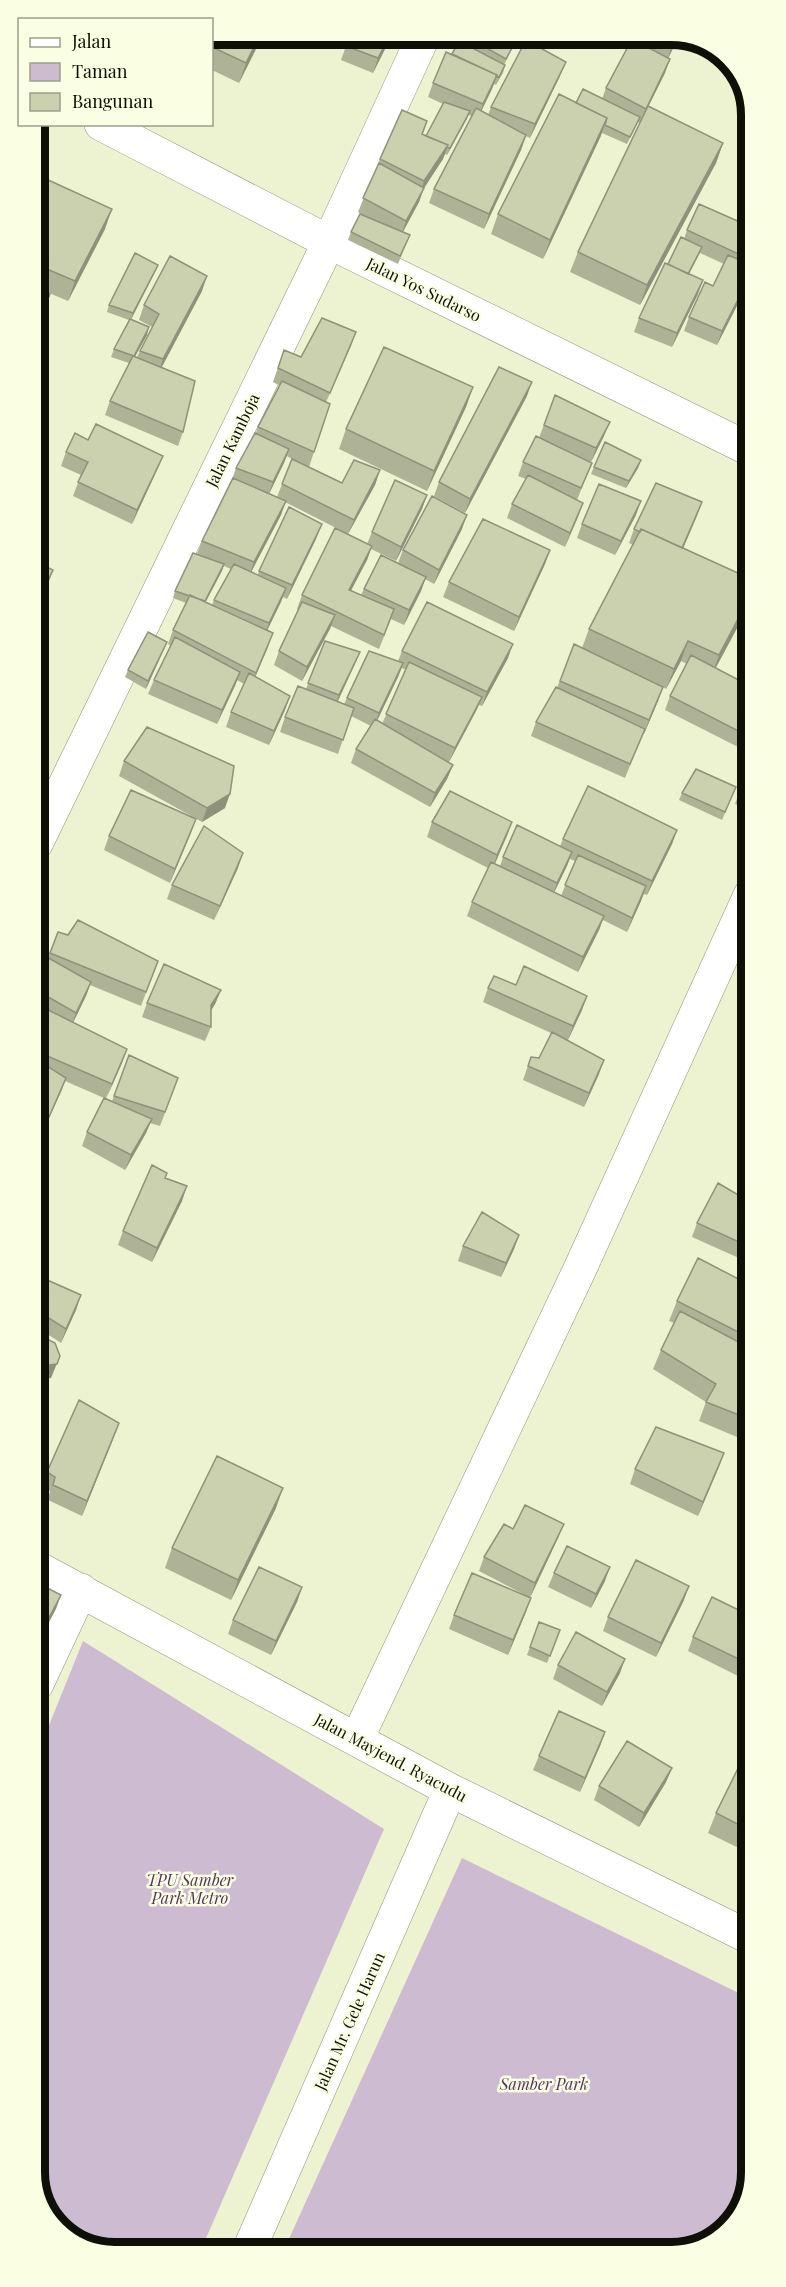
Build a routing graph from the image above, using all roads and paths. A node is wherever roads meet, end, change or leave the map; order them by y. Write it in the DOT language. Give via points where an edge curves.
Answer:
graph roads {
  1 [pos="419,45"];
  2 [pos="105,126"];
  3 [pos="328,242"];
  4 [pos="741,445"];
  5 [pos="45,825"];
  6 [pos="741,915"];
  7 [pos="45,1572"];
  8 [pos="81,1590"];
  9 [pos="45,1667"];
  10 [pos="357,1739"];
  11 [pos="450,1790"];
  12 [pos="741,1933"];
  13 [pos="252,2242"];
  1 -- 3 [label="street, Jalan Kamboja"];
  2 -- 3 [label="street, Jalan Yos Sudarso"];
  3 -- 4 [label="street, Jalan Yos Sudarso"];
  3 -- 5 [label="street, Jalan Kamboja"];
  6 -- 10 [label="street" via="579,1271"];
  7 -- 8 [label="street, Jalan Mayjend. Ryacudu"];
  8 -- 9 [label="street"];
  8 -- 10 [label="street, Jalan Mayjend. Ryacudu"];
  10 -- 11 [label="street, Jalan Mayjend. Ryacudu"];
  11 -- 12 [label="street, Jalan Mayjend. Ryacudu"];
  11 -- 13 [label="street, Jalan Mr. Gele Harun"];
}
